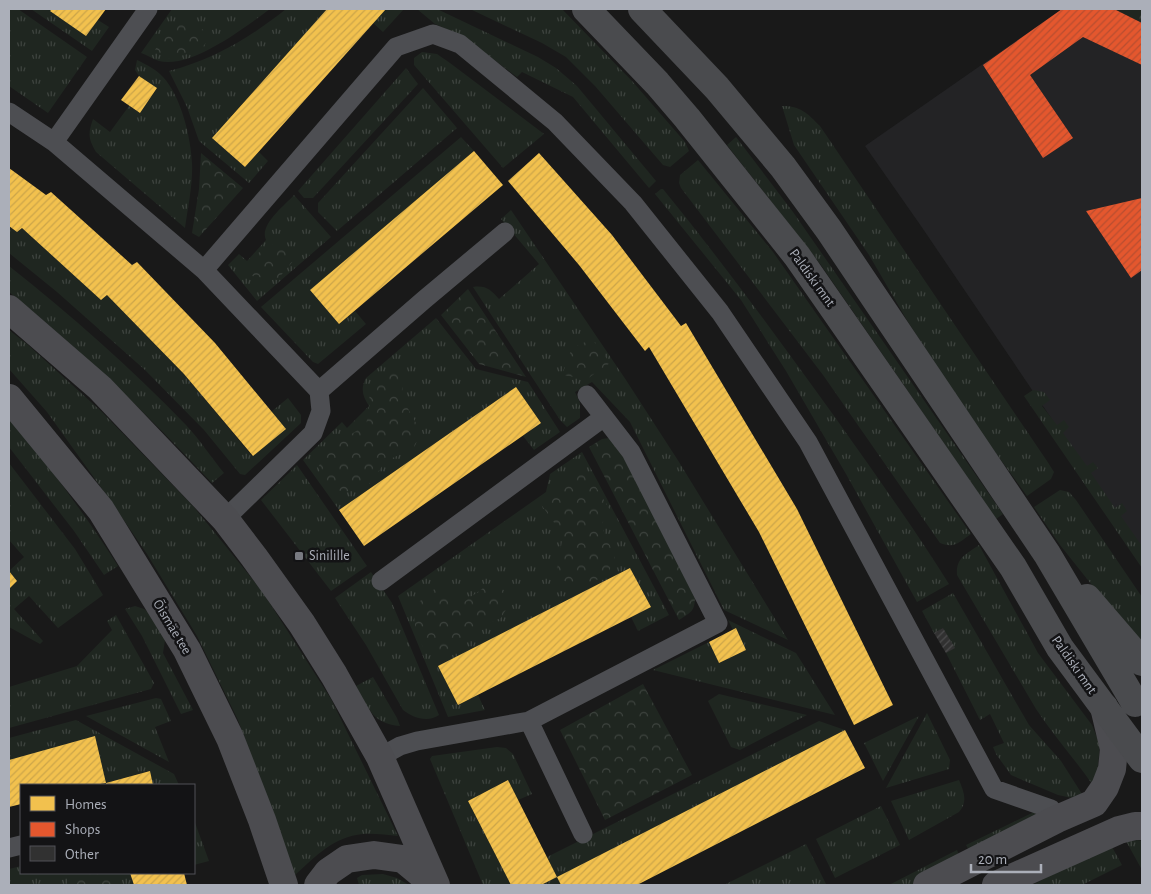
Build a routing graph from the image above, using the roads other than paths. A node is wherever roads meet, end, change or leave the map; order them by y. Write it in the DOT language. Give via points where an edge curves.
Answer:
graph roads {
  1 [pos="148,9"];
  2 [pos="586,9"];
  3 [pos="642,9"];
  4 [pos="9,112"];
  5 [pos="54,142"];
  6 [pos="505,232"];
  7 [pos="204,270"];
  8 [pos="9,309"];
  9 [pos="319,391"];
  10 [pos="588,395"];
  11 [pos="9,398"];
  12 [pos="604,417"];
  13 [pos="225,519"];
  14 [pos="1047,554"];
  15 [pos="1013,566"];
  16 [pos="380,581"];
  17 [pos="1142,662"];
  18 [pos="1104,707"];
  19 [pos="1139,708"];
  20 [pos="529,721"];
  21 [pos="380,758"];
  22 [pos="1142,759"];
  23 [pos="1057,819"];
  24 [pos="1142,826"];
  25 [pos="582,834"];
  26 [pos="1072,851"];
  27 [pos="284,885"];
  28 [pos="318,885"];
  29 [pos="435,885"];
  30 [pos="927,885"];
  31 [pos="996,885"];
  1 -- 5 [label="street"];
  2 -- 15 [label="main road, Paldiski mnt" via="687,118 797,256"];
  3 -- 14 [label="main road, Paldiski mnt" via="717,88 783,166"];
  4 -- 5 [label="street"];
  5 -- 7 [label="street"];
  6 -- 9 [label="street"];
  7 -- 9 [label="street"];
  7 -- 23 [label="street" via="396,47 433,34 460,44 563,130 633,203 720,312 808,442 994,789 1051,809"];
  8 -- 13 [label="main road" via="100,388"];
  9 -- 13 [label="street" via="321,411 313,433"];
  10 -- 12 [label="street"];
  11 -- 27 [label="main road, Õismäe tee" via="101,510 187,650 230,738"];
  12 -- 16 [label="street"];
  12 -- 20 [label="street" via="630,452 718,623"];
  13 -- 21 [label="main road" via="302,624"];
  14 -- 17 [label="main road, Paldiski mnt"];
  14 -- 19 [label="main road, Paldiski mnt"];
  15 -- 18 [label="main road, Paldiski mnt" via="1060,648"];
  15 -- 19 [label="main road, Paldiski mnt"];
  18 -- 22 [label="main road, Paldiski mnt"];
  18 -- 23 [label="main road" via="1114,749 1112,769 1105,787 1094,803"];
  20 -- 21 [label="street" via="417,741 400,746"];
  20 -- 25 [label="street"];
  21 -- 29 [label="main road"];
  23 -- 26 [label="main road"];
  23 -- 30 [label="main road"];
  24 -- 26 [label="main road" via="1119,830"];
  26 -- 31 [label="main road"];
  28 -- 29 [label="main road" via="328,872 347,859 374,854 403,859"];
}
